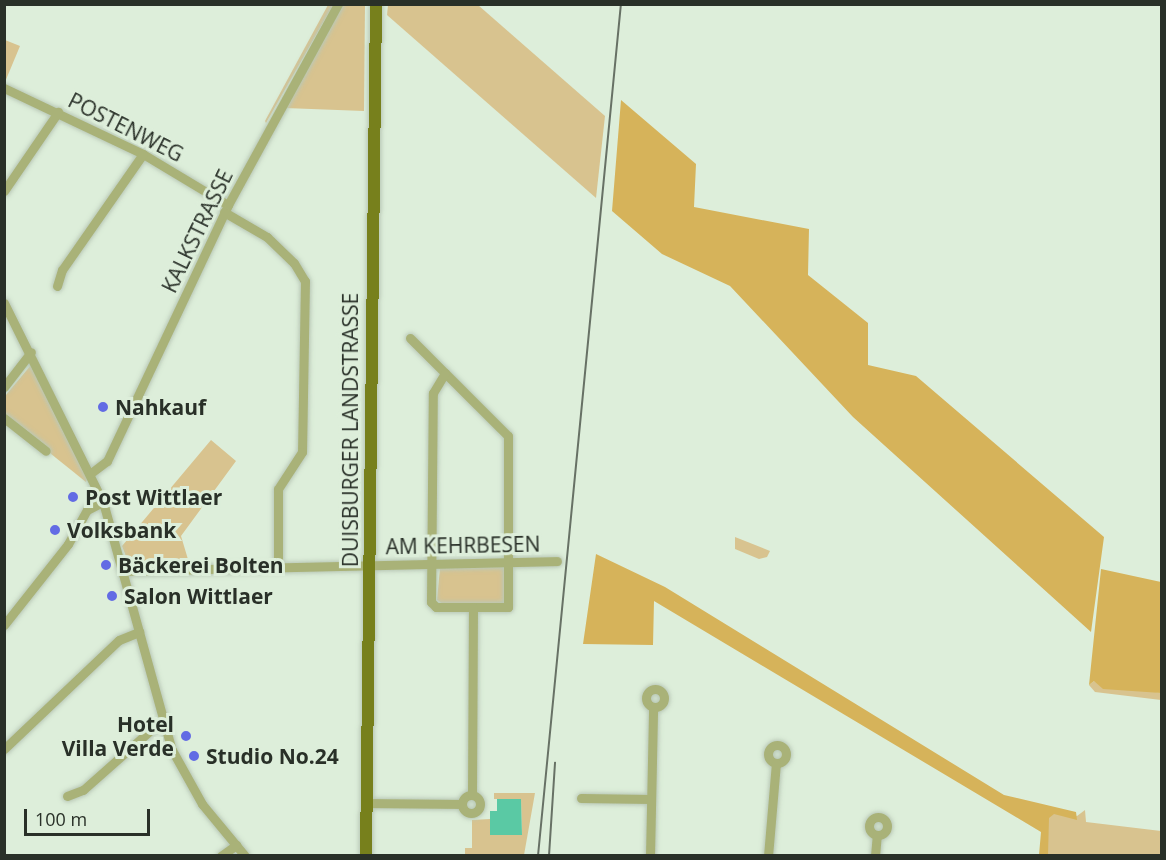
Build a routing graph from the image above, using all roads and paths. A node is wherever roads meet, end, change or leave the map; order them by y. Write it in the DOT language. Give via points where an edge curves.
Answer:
graph roads {
  1 [pos="338,4"];
  2 [pos="376,4"];
  3 [pos="4,88"];
  4 [pos="58,112"];
  5 [pos="143,154"];
  6 [pos="4,191"];
  7 [pos="226,208"];
  8 [pos="57,286"];
  9 [pos="4,303"];
  10 [pos="410,338"];
  11 [pos="31,352"];
  12 [pos="445,373"];
  13 [pos="4,387"];
  14 [pos="4,418"];
  15 [pos="46,451"];
  16 [pos="91,473"];
  17 [pos="103,502"];
  18 [pos="557,561"];
  19 [pos="508,563"];
  20 [pos="369,564"];
  21 [pos="431,564"];
  22 [pos="278,567"];
  23 [pos="124,571"];
  24 [pos="472,607"];
  25 [pos="4,625"];
  26 [pos="139,632"];
  27 [pos="654,707"];
  28 [pos="162,725"];
  29 [pos="4,749"];
  30 [pos="776,763"];
  31 [pos="472,795"];
  32 [pos="67,796"];
  33 [pos="581,798"];
  34 [pos="651,799"];
  35 [pos="365,803"];
  36 [pos="462,804"];
  37 [pos="877,835"];
  38 [pos="237,845"];
  39 [pos="221,855"];
  40 [pos="245,855"];
  41 [pos="366,855"];
  42 [pos="650,855"];
  43 [pos="768,855"];
  44 [pos="875,855"];
  1 -- 7 [label="street, KALKSTRASSE"];
  2 -- 20 [label="main road, DUISBURGER LANDSTRASSE"];
  3 -- 4 [label="street, POSTENWEG"];
  4 -- 5 [label="street, POSTENWEG"];
  4 -- 6 [label="street"];
  5 -- 7 [label="street, POSTENWEG"];
  5 -- 8 [label="street" via="62,270"];
  7 -- 16 [label="street, KALKSTRASSE" via="107,461"];
  7 -- 22 [label="street, POSTENWEG" via="267,237 294,262 305,281 302,452 278,489"];
  9 -- 11 [label="street"];
  10 -- 12 [label="street"];
  11 -- 13 [label="street"];
  11 -- 16 [label="street"];
  12 -- 19 [label="street" via="508,436"];
  12 -- 21 [label="street" via="433,393"];
  14 -- 15 [label="street"];
  16 -- 17 [label="street"];
  17 -- 23 [label="street"];
  17 -- 25 [label="street" via="87,510 68,544"];
  18 -- 19 [label="street, AM KEHRBESEN"];
  19 -- 21 [label="street, AM KEHRBESEN"];
  19 -- 24 [label="street" via="508,608"];
  20 -- 21 [label="street, AM KEHRBESEN"];
  20 -- 22 [label="street, AM KEHRBESEN"];
  20 -- 35 [label="main road, DUISBURGER LANDSTRASSE"];
  21 -- 24 [label="street" via="433,604"];
  22 -- 23 [label="street, AM KEHRBESEN"];
  23 -- 26 [label="street"];
  24 -- 31 [label="street"];
  26 -- 28 [label="street"];
  26 -- 29 [label="street" via="119,640"];
  27 -- 34 [label="street"];
  28 -- 32 [label="street" via="153,728 83,790"];
  28 -- 38 [label="street" via="184,776"];
  30 -- 43 [label="street"];
  31 -- 36 [label="street"];
  31 -- 36 [label="street" via="480,804 476,812 467,813"];
  33 -- 34 [label="street"];
  34 -- 42 [label="street"];
  35 -- 36 [label="street"];
  35 -- 41 [label="main road, DUISBURGER LANDSTRASSE"];
  37 -- 44 [label="street"];
  38 -- 39 [label="street"];
  38 -- 40 [label="street"];
}
